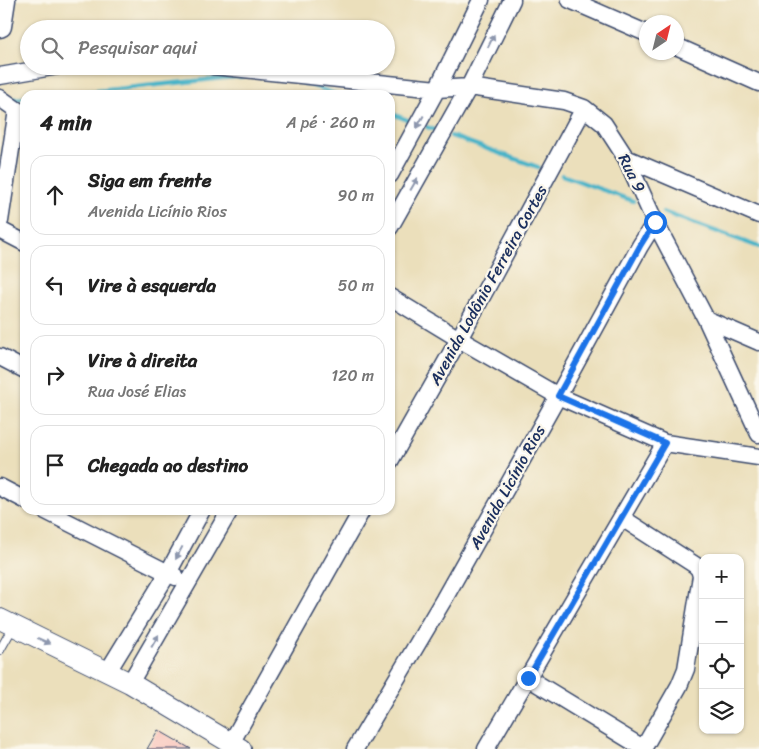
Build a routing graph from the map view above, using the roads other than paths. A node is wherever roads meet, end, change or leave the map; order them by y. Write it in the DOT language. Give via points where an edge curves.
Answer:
graph roads {
  1 [pos="4,0"];
  2 [pos="481,0"];
  3 [pos="512,0"];
  4 [pos="570,0"];
  5 [pos="0,26"];
  6 [pos="639,30"];
  7 [pos="684,50"];
  8 [pos="20,73"];
  9 [pos="301,75"];
  10 [pos="0,76"];
  11 [pos="759,83"];
  12 [pos="469,87"];
  13 [pos="437,89"];
  14 [pos="0,98"];
  15 [pos="584,108"];
  16 [pos="20,111"];
  17 [pos="20,117"];
  18 [pos="626,158"];
  19 [pos="395,166"];
  20 [pos="759,215"];
  21 [pos="395,218"];
  22 [pos="0,221"];
  23 [pos="655,222"];
  24 [pos="0,230"];
  25 [pos="20,240"];
  26 [pos="395,300"];
  27 [pos="706,319"];
  28 [pos="459,339"];
  29 [pos="759,342"];
  30 [pos="0,357"];
  31 [pos="20,367"];
  32 [pos="558,396"];
  33 [pos="759,434"];
  34 [pos="665,443"];
  35 [pos="395,452"];
  36 [pos="759,457"];
  37 [pos="0,487"];
  38 [pos="20,497"];
  39 [pos="54,515"];
  40 [pos="199,515"];
  41 [pos="227,515"];
  42 [pos="359,515"];
  43 [pos="622,518"];
  44 [pos="168,573"];
  45 [pos="188,583"];
  46 [pos="7,623"];
  47 [pos="0,650"];
  48 [pos="108,672"];
  49 [pos="528,678"];
  50 [pos="130,683"];
  51 [pos="236,746"];
  52 [pos="643,748"];
  53 [pos="355,749"];
  54 [pos="486,749"];
  1 -- 5 [label="main road"];
  2 -- 13 [label="street"];
  12 -- 3 [label="street, one-way"];
  4 -- 6 [label="street"];
  7 -- 11 [label="street"];
  8 -- 10 [label="street"];
  9 -- 13 [label="street, Rua 9"];
  12 -- 13 [label="street, Rua 9"];
  12 -- 15 [label="street, Rua 9" via="564,101"];
  21 -- 12 [label="street, one-way"];
  13 -- 19 [label="street, one-way"];
  14 -- 16 [label="street"];
  15 -- 18 [label="street, Rua 9" via="604,124"];
  15 -- 28 [label="street, Avenida Lodônio Ferreira Cortes"];
  17 -- 22 [label="street"];
  18 -- 20 [label="street"];
  18 -- 23 [label="street, Rua 9"];
  23 -- 27 [label="street, Rua 9"];
  23 -- 32 [label="street, Avenida Licínio Rios"];
  24 -- 25 [label="street"];
  26 -- 28 [label="street"];
  27 -- 29 [label="street"];
  27 -- 33 [label="street, Rua 9"];
  28 -- 32 [label="street"];
  28 -- 35 [label="street, Avenida Lodônio Ferreira Cortes"];
  30 -- 31 [label="street"];
  32 -- 34 [label="street"];
  32 -- 53 [label="street, Avenida Licínio Rios"];
  34 -- 36 [label="street"];
  34 -- 43 [label="street"];
  37 -- 38 [label="street"];
  39 -- 44 [label="street"];
  40 -- 44 [label="street, one-way"];
  41 -- 45 [label="street"];
  42 -- 51 [label="street"];
  43 -- 49 [label="street"];
  43 -- 52 [label="street" via="695,565 701,576 686,669"];
  44 -- 45 [label="street"];
  44 -- 48 [label="street"];
  50 -- 45 [label="street, one-way"];
  46 -- 47 [label="lane"];
  46 -- 48 [label="street, one-way"];
  48 -- 50 [label="street"];
  49 -- 52 [label="street"];
  49 -- 54 [label="street"];
  50 -- 51 [label="street"];
}
